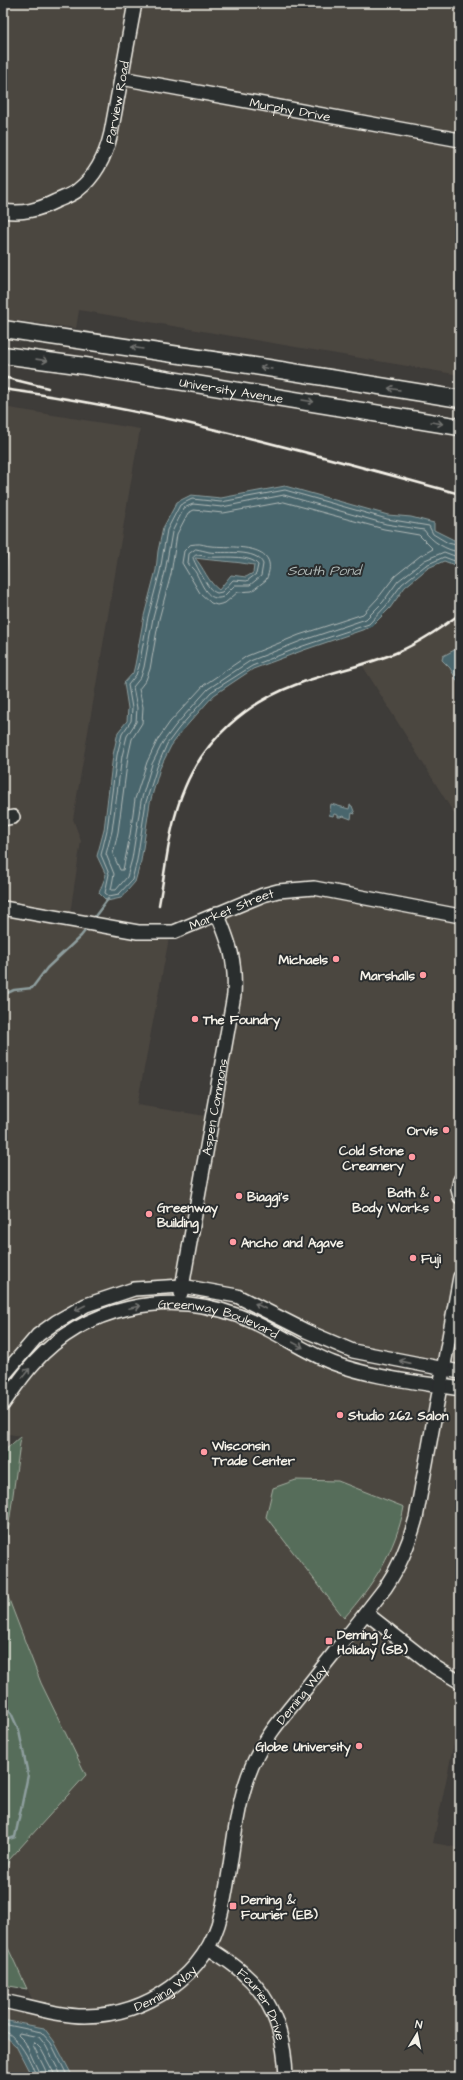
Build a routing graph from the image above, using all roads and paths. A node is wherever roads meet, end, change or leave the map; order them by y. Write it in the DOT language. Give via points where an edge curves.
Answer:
graph roads {
  1 [pos="135,3"];
  2 [pos="121,78"];
  3 [pos="460,140"];
  4 [pos="3,211"];
  5 [pos="3,329"];
  6 [pos="3,355"];
  7 [pos="460,399"];
  8 [pos="460,427"];
  9 [pos="3,908"];
  10 [pos="217,913"];
  11 [pos="460,916"];
  12 [pos="460,1180"];
  13 [pos="460,1197"];
  14 [pos="460,1277"];
  15 [pos="182,1286"];
  16 [pos="180,1303"];
  17 [pos="443,1369"];
  18 [pos="460,1372"];
  19 [pos="3,1376"];
  20 [pos="440,1386"];
  21 [pos="460,1389"];
  22 [pos="3,1404"];
  23 [pos="366,1613"];
  24 [pos="460,1682"];
  25 [pos="208,1948"];
  26 [pos="3,2001"];
  27 [pos="286,2077"];
  1 -- 2 [label="street, Parview Road"];
  2 -- 3 [label="street, Murphy Drive"];
  2 -- 4 [label="street, Parview Road" via="105,156 93,174 77,191 38,210 16,213"];
  7 -- 5 [label="main road, University Avenue, one-way"];
  6 -- 8 [label="main road, University Avenue, one-way" via="108,369"];
  9 -- 10 [label="street, Market Street" via="141,933 174,932"];
  10 -- 11 [label="street, Market Street" via="278,891 314,888"];
  10 -- 15 [label="street, Aspen Commons" via="230,942 235,975 234,995"];
  12 -- 13 [label="street"];
  14 -- 17 [label="street, Deming Way"];
  15 -- 16 [label="street, Aspen Commons"];
  17 -- 15 [label="street, Greenway Boulevard, one-way" via="352,1351 237,1296"];
  15 -- 19 [label="street, Greenway Boulevard, one-way" via="134,1289 86,1305 38,1335"];
  16 -- 20 [label="street, Greenway Boulevard, one-way" via="218,1309 239,1316 332,1363 356,1371"];
  22 -- 16 [label="street, Greenway Boulevard, one-way" via="35,1362 54,1344 75,1330 120,1310 142,1305"];
  17 -- 18 [label="street, Greenway Boulevard"];
  17 -- 20 [label="street, Deming Way"];
  20 -- 21 [label="street, Greenway Boulevard"];
  20 -- 23 [label="street, Deming Way" via="416,1518 409,1543 396,1572"];
  23 -- 24 [label="street" via="435,1667"];
  23 -- 25 [label="street, Deming Way" via="258,1752 243,1794 222,1913"];
  25 -- 26 [label="street, Deming Way" via="190,1971 165,1992 116,2013 83,2016"];
  25 -- 27 [label="street, Fourier Drive" via="247,1976 268,2004 281,2036"];
}
